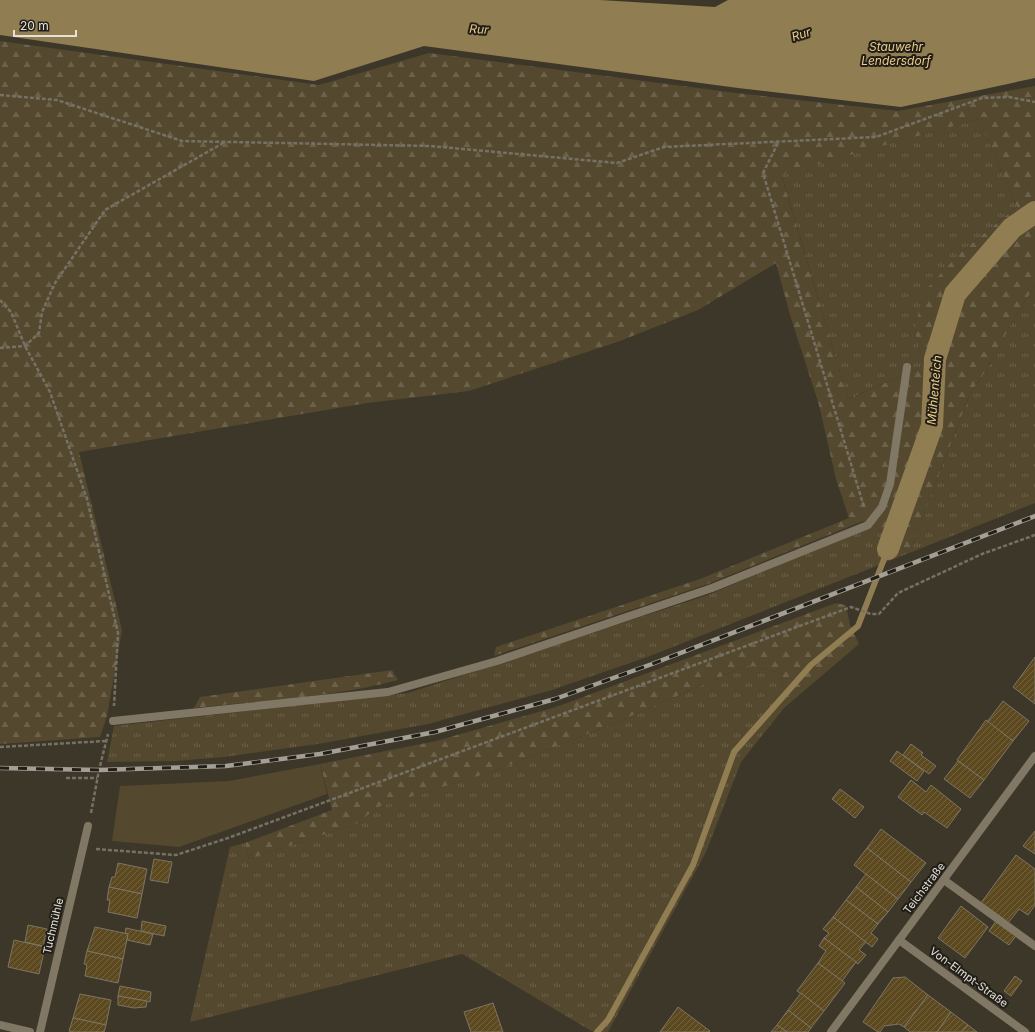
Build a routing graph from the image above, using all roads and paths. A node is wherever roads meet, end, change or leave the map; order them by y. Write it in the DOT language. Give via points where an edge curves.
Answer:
graph roads {
  1 [pos="0,95"];
  2 [pos="1035,102"];
  3 [pos="226,142"];
  4 [pos="779,143"];
  5 [pos="0,300"];
  6 [pos="25,346"];
  7 [pos="0,348"];
  8 [pos="907,367"];
  9 [pos="868,525"];
  10 [pos="1035,535"];
  11 [pos="113,721"];
  12 [pos="106,741"];
  13 [pos="0,747"];
  14 [pos="1035,756"];
  15 [pos="66,778"];
  16 [pos="97,778"];
  17 [pos="88,826"];
  18 [pos="83,848"];
  19 [pos="944,880"];
  20 [pos="899,940"];
  21 [pos="1035,946"];
  22 [pos="0,1025"];
  23 [pos="30,1032"];
  24 [pos="40,1032"];
  25 [pos="831,1032"];
  26 [pos="1025,1032"];
  1 -- 3 [label="path" via="57,100 182,142"];
  2 -- 4 [label="path" via="1009,97 982,98 876,137"];
  3 -- 4 [label="path" via="430,146 617,163 664,147"];
  3 -- 6 [label="path" via="105,210 55,283 42,312 39,333"];
  4 -- 9 [label="path" via="763,173"];
  5 -- 6 [label="path" via="11,312"];
  6 -- 7 [label="path"];
  6 -- 11 [label="path" via="50,392 87,499 118,633"];
  8 -- 9 [label="street" via="890,484 882,507"];
  9 -- 11 [label="street" via="712,588 497,661 388,692"];
  10 -- 18 [label="path" via="982,554 898,593 879,614 851,607 228,838 176,855"];
  11 -- 12 [label="path"];
  12 -- 13 [label="path"];
  12 -- 16 [label="path"];
  14 -- 19 [label="street, Teichstraße"];
  15 -- 16 [label="path"];
  16 -- 17 [label="path"];
  17 -- 18 [label="street, Tuchmühle"];
  18 -- 24 [label="street, Tuchmühle"];
  19 -- 20 [label="street, Teichstraße"];
  19 -- 21 [label="street"];
  20 -- 25 [label="street, Teichstraße"];
  20 -- 26 [label="street, Von-Elmpt-Straße"];
  22 -- 23 [label="street"];
}
